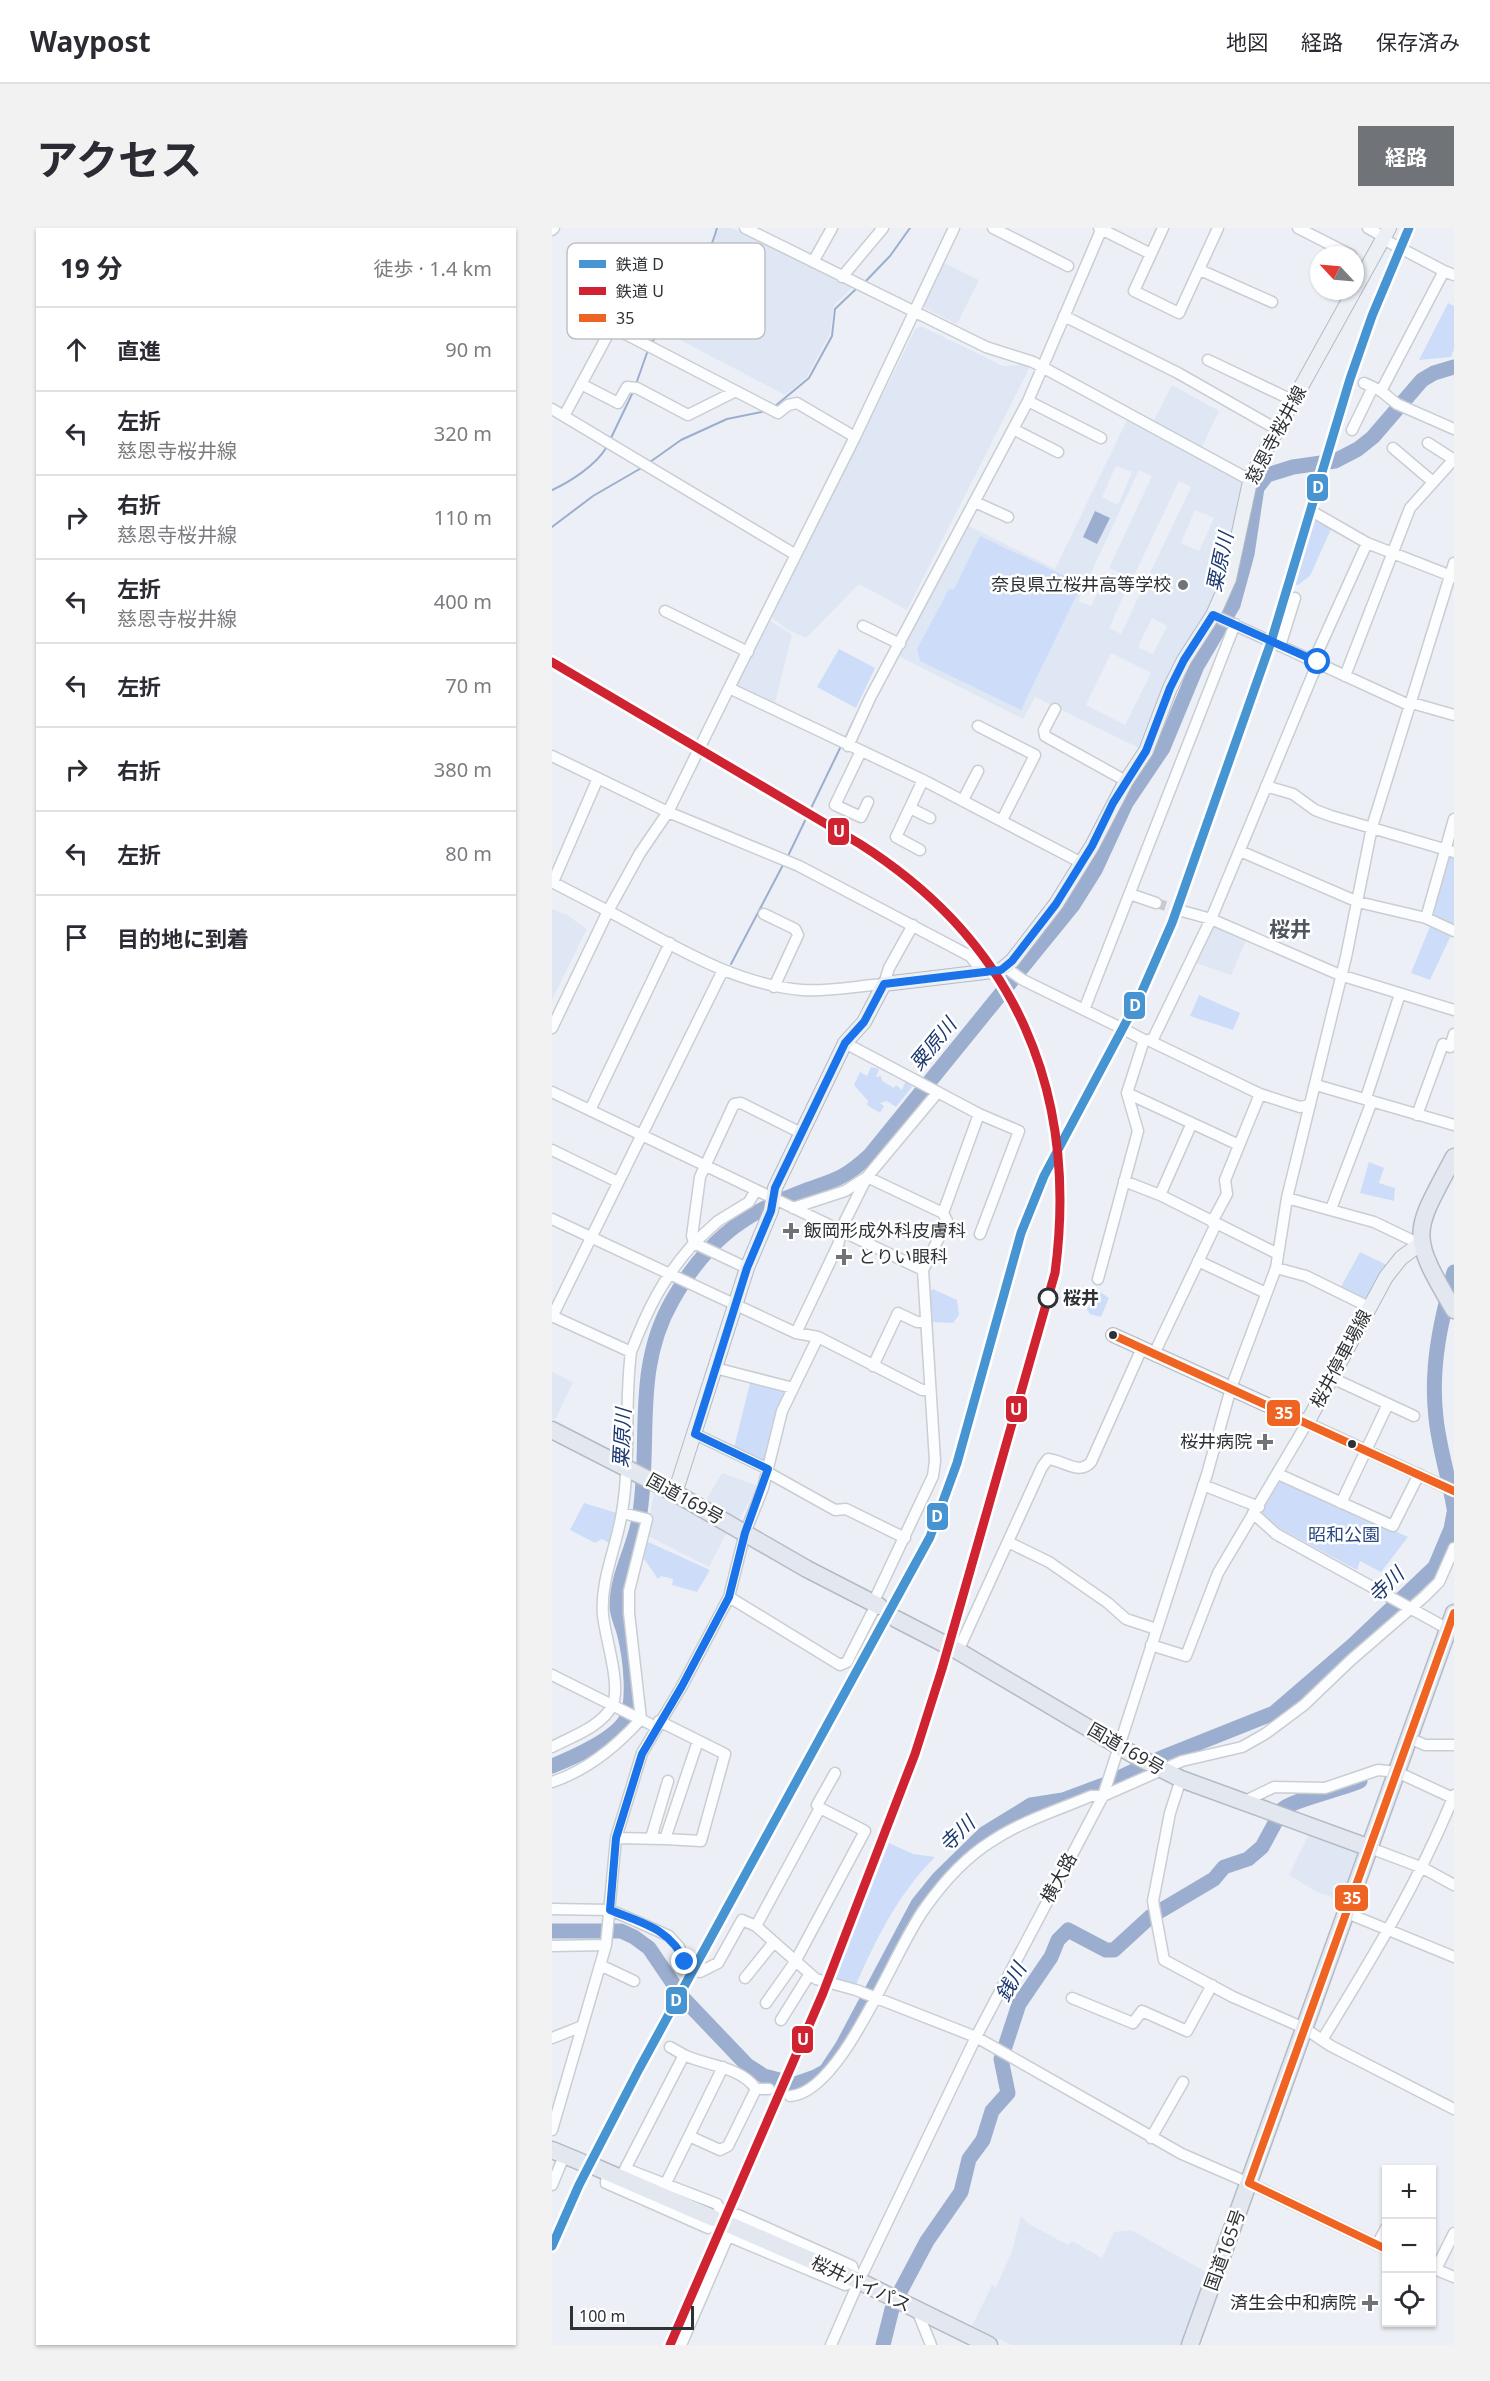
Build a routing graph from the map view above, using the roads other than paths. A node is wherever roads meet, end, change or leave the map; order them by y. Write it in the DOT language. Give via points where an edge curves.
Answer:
graph roads {
  1 [pos="745,228"];
  2 [pos="832,228"];
  3 [pos="883,228"];
  4 [pos="954,228"];
  5 [pos="993,228"];
  6 [pos="1101,228"];
  7 [pos="1163,228"];
  8 [pos="1218,228"];
  9 [pos="1298,228"];
  10 [pos="1368,228"];
  11 [pos="1386,235"];
  12 [pos="1333,246"];
  13 [pos="1151,254"];
  14 [pos="1364,261"];
  15 [pos="813,262"];
  16 [pos="1370,264"];
  17 [pos="1068,266"];
  18 [pos="1200,270"];
  19 [pos="1449,273"];
  20 [pos="842,277"];
  21 [pos="1272,302"];
  22 [pos="916,312"];
  23 [pos="1064,316"];
  24 [pos="605,339"];
  25 [pos="635,339"];
  26 [pos="1208,360"];
  27 [pos="1044,368"];
  28 [pos="581,384"];
  29 [pos="1373,387"];
  30 [pos="734,392"];
  31 [pos="1028,401"];
  32 [pos="1294,401"];
  33 [pos="552,409"];
  34 [pos="564,416"];
  35 [pos="1013,429"];
  36 [pos="1454,429"];
  37 [pos="1278,430"];
  38 [pos="1352,430"];
  39 [pos="855,437"];
  40 [pos="1101,438"];
  41 [pos="1428,442"];
  42 [pos="1393,448"];
  43 [pos="1058,452"];
  44 [pos="1454,459"];
  45 [pos="1250,480"];
  46 [pos="1433,482"];
  47 [pos="975,502"];
  48 [pos="1313,512"];
  49 [pos="1008,517"];
  50 [pos="1367,543"];
  51 [pos="1392,552"];
  52 [pos="796,555"];
  53 [pos="1454,563"];
  54 [pos="1452,576"];
  55 [pos="1294,598"];
  56 [pos="665,611"];
  57 [pos="1216,616"];
  58 [pos="1232,623"];
  59 [pos="863,626"];
  60 [pos="896,642"];
  61 [pos="1280,646"];
  62 [pos="748,652"];
  63 [pos="1316,661"];
  64 [pos="1345,676"];
  65 [pos="729,688"];
  66 [pos="1412,704"];
  67 [pos="1055,709"];
  68 [pos="1454,715"];
  69 [pos="978,726"];
  70 [pos="844,744"];
  71 [pos="861,752"];
  72 [pos="552,756"];
  73 [pos="978,771"];
  74 [pos="598,778"];
  75 [pos="923,780"];
  76 [pos="1126,781"];
  77 [pos="1266,786"];
  78 [pos="963,800"];
  79 [pos="868,802"];
  80 [pos="910,808"];
  81 [pos="668,812"];
  82 [pos="930,818"];
  83 [pos="1454,819"];
  84 [pos="1002,820"];
  85 [pos="1372,827"];
  86 [pos="920,850"];
  87 [pos="1240,851"];
  88 [pos="1449,851"];
  89 [pos="1082,863"];
  90 [pos="552,882"];
  91 [pos="1130,894"];
  92 [pos="1358,902"];
  93 [pos="1156,903"];
  94 [pos="609,911"];
  95 [pos="1182,911"];
  96 [pos="764,914"];
  97 [pos="1426,918"];
  98 [pos="1210,919"];
  99 [pos="913,925"];
  100 [pos="1454,931"];
  101 [pos="670,944"];
  102 [pos="723,970"];
  103 [pos="1007,970"];
  104 [pos="983,972"];
  105 [pos="1340,975"];
  106 [pos="884,984"];
  107 [pos="774,987"];
  108 [pos="1400,994"];
  109 [pos="1084,1010"];
  110 [pos="1454,1010"];
  111 [pos="1117,1026"];
  112 [pos="552,1028"];
  113 [pos="1129,1032"];
  114 [pos="1454,1034"];
  115 [pos="1148,1040"];
  116 [pos="845,1043"];
  117 [pos="1316,1085"];
  118 [pos="936,1091"];
  119 [pos="552,1092"];
  120 [pos="1127,1093"];
  121 [pos="1260,1094"];
  122 [pos="1369,1099"];
  123 [pos="1310,1104"];
  124 [pos="590,1110"];
  125 [pos="979,1114"];
  126 [pos="1417,1115"];
  127 [pos="1191,1125"];
  128 [pos="1454,1125"];
  129 [pos="801,1133"];
  130 [pos="642,1135"];
  131 [pos="1239,1145"];
  132 [pos="552,1150"];
  133 [pos="1454,1157"];
  134 [pos="705,1165"];
  135 [pos="867,1177"];
  136 [pos="1124,1181"];
  137 [pos="618,1182"];
  138 [pos="766,1192"];
  139 [pos="1160,1195"];
  140 [pos="1287,1198"];
  141 [pos="793,1208"];
  142 [pos="1331,1209"];
  143 [pos="945,1217"];
  144 [pos="552,1219"];
  145 [pos="1214,1223"];
  146 [pos="842,1232"];
  147 [pos="980,1234"];
  148 [pos="589,1238"];
  149 [pos="694,1243"];
  150 [pos="1420,1244"];
  151 [pos="1278,1254"];
  152 [pos="1198,1261"];
  153 [pos="747,1268"];
  154 [pos="1276,1268"];
  155 [pos="923,1270"];
  156 [pos="670,1274"];
  157 [pos="1098,1279"];
  158 [pos="1266,1293"];
  159 [pos="736,1303"];
  160 [pos="1369,1307"];
  161 [pos="1453,1309"];
  162 [pos="552,1316"];
  163 [pos="926,1322"];
  164 [pos="796,1333"];
  165 [pos="1113,1335"];
  166 [pos="818,1337"];
  167 [pos="1148,1351"];
  168 [pos="631,1352"];
  169 [pos="873,1366"];
  170 [pos="715,1368"];
  171 [pos="1332,1378"];
  172 [pos="793,1388"];
  173 [pos="1231,1388"];
  174 [pos="929,1390"];
  175 [pos="1388,1404"];
  176 [pos="1414,1416"];
  177 [pos="1307,1423"];
  178 [pos="552,1430"];
  179 [pos="695,1434"];
  180 [pos="1367,1450"];
  181 [pos="629,1469"];
  182 [pos="767,1471"];
  183 [pos="1278,1474"];
  184 [pos="1419,1474"];
  185 [pos="1203,1485"];
  186 [pos="1454,1491"];
  187 [pos="675,1492"];
  188 [pos="1341,1503"];
  189 [pos="1256,1510"];
  190 [pos="623,1513"];
  191 [pos="745,1533"];
  192 [pos="905,1538"];
  193 [pos="1008,1542"];
  194 [pos="1454,1548"];
  195 [pos="729,1597"];
  196 [pos="876,1605"];
  197 [pos="1410,1609"];
  198 [pos="896,1619"];
  199 [pos="1451,1621"];
  200 [pos="1156,1629"];
  201 [pos="1151,1645"];
  202 [pos="958,1651"];
  203 [pos="552,1675"];
  204 [pos="613,1705"];
  205 [pos="640,1718"];
  206 [pos="658,1724"];
  207 [pos="1409,1738"];
  208 [pos="698,1741"];
  209 [pos="1120,1745"];
  210 [pos="1454,1745"];
  211 [pos="552,1747"];
  212 [pos="1158,1768"];
  213 [pos="1397,1772"];
  214 [pos="835,1773"];
  215 [pos="1181,1779"];
  216 [pos="668,1781"];
  217 [pos="552,1782"];
  218 [pos="1104,1794"];
  219 [pos="1453,1797"];
  220 [pos="1243,1802"];
  221 [pos="820,1808"];
  222 [pos="616,1838"];
  223 [pos="651,1838"];
  224 [pos="666,1839"];
  225 [pos="1370,1848"];
  226 [pos="1423,1868"];
  227 [pos="1454,1885"];
  228 [pos="552,1909"];
  229 [pos="610,1913"];
  230 [pos="1347,1913"];
  231 [pos="756,1926"];
  232 [pos="1390,1929"];
  233 [pos="774,1942"];
  234 [pos="606,1943"];
  235 [pos="552,1946"];
  236 [pos="1454,1957"];
  237 [pos="795,1962"];
  238 [pos="600,1965"];
  239 [pos="809,1975"];
  240 [pos="745,1978"];
  241 [pos="634,1981"];
  242 [pos="1212,1985"];
  243 [pos="875,1998"];
  244 [pos="1072,1998"];
  245 [pos="766,2003"];
  246 [pos="781,2020"];
  247 [pos="580,2027"];
  248 [pos="1304,2028"];
  249 [pos="976,2037"];
  250 [pos="552,2038"];
  251 [pos="1322,2040"];
  252 [pos="670,2047"];
  253 [pos="684,2055"];
  254 [pos="723,2067"];
  255 [pos="1183,2082"];
  256 [pos="756,2088"];
  257 [pos="769,2089"];
  258 [pos="790,2096"];
  259 [pos="1454,2109"];
  260 [pos="552,2130"];
  261 [pos="689,2136"];
  262 [pos="1150,2138"];
  263 [pos="558,2153"];
  264 [pos="605,2169"];
  265 [pos="1249,2183"];
  266 [pos="552,2185"];
  267 [pos="665,2186"];
  268 [pos="713,2218"];
  269 [pos="730,2231"];
  270 [pos="1454,2234"];
  271 [pos="1382,2247"];
  272 [pos="1436,2265"];
  273 [pos="1436,2269"];
  274 [pos="1454,2277"];
  275 [pos="857,2281"];
  276 [pos="917,2310"];
  277 [pos="681,2345"];
  278 [pos="831,2345"];
  279 [pos="932,2345"];
  280 [pos="989,2345"];
  281 [pos="1190,2345"];
  1 -- 15 [label="street"];
  2 -- 15 [label="street"];
  3 -- 20 [label="street"];
  4 -- 22 [label="street"];
  5 -- 17 [label="street"];
  6 -- 13 [label="street"];
  6 -- 23 [label="street"];
  7 -- 13 [label="street"];
  8 -- 18 [label="street"];
  9 -- 12 [label="street"];
  10 -- 11 [label="street"];
  11 -- 16 [label="main road, 慈恩寺桜井線"];
  11 -- 19 [label="street"];
  13 -- 18 [label="street" via="1134,291 1179,313"];
  14 -- 16 [label="street"];
  15 -- 20 [label="street"];
  16 -- 32 [label="main road, 慈恩寺桜井線"];
  18 -- 21 [label="street"];
  19 -- 29 [label="street"];
  20 -- 22 [label="street"];
  22 -- 27 [label="street" via="986,347"];
  22 -- 39 [label="street"];
  23 -- 27 [label="street"];
  23 -- 37 [label="street" via="1178,373"];
  24 -- 28 [label="street"];
  25 -- 30 [label="street"];
  26 -- 32 [label="street"];
  27 -- 31 [label="street"];
  27 -- 45 [label="street"];
  28 -- 30 [label="street" via="618,403 627,387 635,387 688,414"];
  28 -- 34 [label="street"];
  29 -- 36 [label="street" via="1397,404"];
  29 -- 38 [label="street"];
  30 -- 39 [label="street" via="778,413 797,403"];
  31 -- 35 [label="street"];
  31 -- 40 [label="street"];
  32 -- 37 [label="main road, 慈恩寺桜井線"];
  33 -- 34 [label="street"];
  34 -- 52 [label="street"];
  35 -- 43 [label="street"];
  35 -- 47 [label="street"];
  37 -- 45 [label="main road, 慈恩寺桜井線"];
  39 -- 52 [label="street"];
  41 -- 44 [label="street"];
  42 -- 46 [label="street"];
  44 -- 46 [label="street"];
  45 -- 57 [label="main road, 慈恩寺桜井線" via="1229,579"];
  46 -- 51 [label="street" via="1410,508"];
  47 -- 49 [label="street"];
  47 -- 60 [label="street"];
  48 -- 50 [label="street"];
  50 -- 51 [label="street"];
  50 -- 63 [label="street"];
  51 -- 54 [label="street"];
  51 -- 64 [label="street"];
  52 -- 62 [label="street"];
  53 -- 54 [label="street, 横大路"];
  54 -- 66 [label="street, 横大路"];
  55 -- 61 [label="street"];
  56 -- 62 [label="street"];
  57 -- 58 [label="street"];
  57 -- 76 [label="main road, 慈恩寺桜井線" via="1184,660 1146,751"];
  58 -- 61 [label="street"];
  58 -- 91 [label="street"];
  59 -- 60 [label="street"];
  60 -- 70 [label="street"];
  61 -- 63 [label="street"];
  62 -- 65 [label="street"];
  63 -- 64 [label="street"];
  63 -- 77 [label="street"];
  64 -- 66 [label="street"];
  65 -- 70 [label="street"];
  65 -- 81 [label="street"];
  66 -- 68 [label="street"];
  66 -- 85 [label="street, 横大路"];
  67 -- 76 [label="street" via="1044,730 1046,736"];
  69 -- 84 [label="street" via="1035,755"];
  70 -- 71 [label="street"];
  71 -- 75 [label="street"];
  71 -- 79 [label="street" via="836,806 861,818"];
  72 -- 74 [label="street"];
  73 -- 78 [label="street"];
  74 -- 81 [label="street"];
  74 -- 90 [label="street"];
  75 -- 78 [label="street"];
  75 -- 80 [label="street"];
  76 -- 89 [label="main road, 慈恩寺桜井線"];
  77 -- 85 [label="street" via="1293,794 1323,813"];
  77 -- 87 [label="street"];
  78 -- 84 [label="street"];
  80 -- 82 [label="street"];
  80 -- 86 [label="street" via="896,837"];
  81 -- 94 [label="street" via="640,853"];
  81 -- 99 [label="street" via="787,860"];
  83 -- 88 [label="street"];
  84 -- 89 [label="street"];
  85 -- 88 [label="street"];
  85 -- 92 [label="street, 横大路"];
  87 -- 92 [label="street"];
  87 -- 98 [label="street"];
  88 -- 97 [label="street"];
  89 -- 103 [label="main road, 慈恩寺桜井線"];
  90 -- 94 [label="street"];
  91 -- 93 [label="street"];
  91 -- 109 [label="street"];
  92 -- 97 [label="street"];
  92 -- 105 [label="street, 横大路"];
  94 -- 101 [label="street"];
  94 -- 112 [label="street"];
  95 -- 98 [label="street"];
  96 -- 107 [label="street" via="795,929 798,935"];
  97 -- 100 [label="street"];
  98 -- 105 [label="street"];
  98 -- 115 [label="street"];
  99 -- 104 [label="street" via="970,956"];
  99 -- 106 [label="street"];
  101 -- 102 [label="street"];
  101 -- 124 [label="street"];
  102 -- 107 [label="street"];
  102 -- 130 [label="street"];
  103 -- 104 [label="main road"];
  103 -- 109 [label="street"];
  104 -- 106 [label="main road"];
  105 -- 108 [label="street"];
  105 -- 117 [label="street, 横大路"];
  106 -- 107 [label="street" via="805,990"];
  106 -- 116 [label="main road" via="864,1022"];
  108 -- 110 [label="street"];
  108 -- 122 [label="street"];
  109 -- 111 [label="street"];
  113 -- 115 [label="street"];
  114 -- 126 [label="street" via="1450,1047 1443,1044"];
  115 -- 120 [label="street"];
  115 -- 121 [label="street"];
  116 -- 118 [label="street"];
  116 -- 129 [label="main road"];
  117 -- 122 [label="street"];
  117 -- 123 [label="street, 横大路"];
  118 -- 125 [label="street"];
  118 -- 135 [label="street"];
  119 -- 124 [label="street"];
  120 -- 127 [label="street"];
  120 -- 136 [label="street" via="1139,1125"];
  121 -- 123 [label="street" via="1300,1107"];
  121 -- 131 [label="street"];
  122 -- 126 [label="street"];
  122 -- 142 [label="street"];
  123 -- 140 [label="street, 横大路"];
  124 -- 130 [label="street"];
  125 -- 143 [label="street"];
  125 -- 147 [label="street" via="1019,1131"];
  126 -- 128 [label="street"];
  127 -- 131 [label="street"];
  127 -- 139 [label="street"];
  129 -- 134 [label="street" via="741,1103 734,1104"];
  129 -- 138 [label="main road"];
  130 -- 134 [label="street"];
  130 -- 137 [label="street"];
  131 -- 145 [label="street" via="1225,1179 1227,1194"];
  132 -- 137 [label="street"];
  133 -- 150 [label="highway" via="1426,1211"];
  134 -- 138 [label="street"];
  134 -- 149 [label="street" via="700,1178"];
  135 -- 141 [label="street" via="845,1191"];
  135 -- 143 [label="street"];
  135 -- 146 [label="street"];
  136 -- 139 [label="street"];
  136 -- 157 [label="street"];
  137 -- 148 [label="street"];
  138 -- 141 [label="street"];
  138 -- 149 [label="street" via="718,1221"];
  138 -- 153 [label="main road" via="771,1211"];
  139 -- 145 [label="street"];
  140 -- 142 [label="street"];
  140 -- 151 [label="street, 横大路"];
  141 -- 146 [label="street"];
  142 -- 150 [label="street" via="1374,1222"];
  143 -- 155 [label="street"];
  144 -- 148 [label="street"];
  145 -- 151 [label="street"];
  145 -- 152 [label="street"];
  146 -- 155 [label="street"];
  146 -- 164 [label="street"];
  148 -- 156 [label="street"];
  148 -- 162 [label="street"];
  149 -- 153 [label="street"];
  149 -- 156 [label="street"];
  150 -- 160 [label="main road, 桜井停車場線" via="1401,1258"];
  150 -- 161 [label="highway"];
  151 -- 154 [label="street, 横大路"];
  152 -- 158 [label="street"];
  152 -- 167 [label="street"];
  153 -- 159 [label="main road"];
  154 -- 158 [label="street, 横大路"];
  154 -- 160 [label="street" via="1306,1276"];
  155 -- 163 [label="street"];
  156 -- 159 [label="street"];
  156 -- 168 [label="street" via="645,1317"];
  158 -- 173 [label="street, 横大路"];
  159 -- 164 [label="street"];
  159 -- 170 [label="main road"];
  160 -- 171 [label="main road, 桜井停車場線"];
  162 -- 168 [label="street"];
  163 -- 169 [label="street" via="898,1313"];
  163 -- 174 [label="street"];
  164 -- 166 [label="street"];
  165 -- 167 [label="main road, 桜井停車場線"];
  166 -- 169 [label="street"];
  166 -- 172 [label="street"];
  167 -- 173 [label="main road, 桜井停車場線"];
  167 -- 193 [label="street" via="1091,1462 1078,1469 1048,1459"];
  168 -- 181 [label="street" via="627,1383"];
  169 -- 174 [label="street"];
  170 -- 172 [label="street"];
  170 -- 179 [label="main road"];
  171 -- 175 [label="street"];
  171 -- 177 [label="main road, 桜井停車場線"];
  172 -- 182 [label="street" via="782,1411"];
  173 -- 177 [label="main road, 桜井停車場線"];
  173 -- 185 [label="street, 横大路"];
  174 -- 192 [label="street" via="933,1476"];
  175 -- 176 [label="street"];
  175 -- 180 [label="street"];
  177 -- 180 [label="street"];
  177 -- 183 [label="street"];
  178 -- 181 [label="highway, 国道169号"];
  179 -- 182 [label="street"];
  179 -- 187 [label="main road"];
  180 -- 184 [label="street"];
  180 -- 188 [label="street"];
  181 -- 187 [label="highway, 国道169号"];
  181 -- 190 [label="street"];
  182 -- 191 [label="street"];
  182 -- 192 [label="street" via="835,1510 846,1509"];
  183 -- 188 [label="street"];
  183 -- 189 [label="street"];
  184 -- 186 [label="street"];
  184 -- 188 [label="street" via="1393,1526"];
  185 -- 189 [label="street"];
  185 -- 200 [label="street, 横大路"];
  187 -- 191 [label="highway, 国道169号"];
  189 -- 197 [label="street" via="1276,1534"];
  189 -- 201 [label="street" via="1218,1573 1186,1656"];
  190 -- 204 [label="street" via="604,1589"];
  190 -- 205 [label="street" via="647,1519 629,1613"];
  191 -- 195 [label="street"];
  191 -- 196 [label="highway, 国道169号"];
  192 -- 196 [label="street"];
  193 -- 200 [label="street" via="1049,1562 1125,1618"];
  193 -- 202 [label="street"];
  194 -- 197 [label="street" via="1439,1582"];
  195 -- 196 [label="street" via="840,1665 847,1662"];
  195 -- 206 [label="street"];
  197 -- 199 [label="street"];
  197 -- 212 [label="street" via="1304,1706 1265,1734 1242,1747"];
  198 -- 202 [label="highway, 国道169号"];
  199 -- 207 [label="highway, 国道165号"];
  200 -- 201 [label="street, 横大路"];
  201 -- 209 [label="street, 横大路"];
  202 -- 209 [label="highway, 国道169号"];
  203 -- 204 [label="street"];
  204 -- 205 [label="street"];
  204 -- 211 [label="street" via="586,1730"];
  205 -- 206 [label="street"];
  205 -- 217 [label="street" via="601,1757"];
  206 -- 208 [label="street"];
  206 -- 222 [label="street" via="642,1754"];
  207 -- 210 [label="street" via="1425,1745"];
  207 -- 213 [label="highway, 国道165号"];
  208 -- 224 [label="street"];
  208 -- 224 [label="street" via="725,1754 701,1841"];
  209 -- 212 [label="highway, 国道169号"];
  209 -- 218 [label="street, 横大路"];
  212 -- 215 [label="highway, 国道169号"];
  212 -- 218 [label="street"];
  213 -- 219 [label="street"];
  213 -- 220 [label="street" via="1378,1770 1325,1788 1274,1787"];
  213 -- 225 [label="highway, 国道165号"];
  214 -- 221 [label="street" via="817,1805"];
  215 -- 220 [label="highway, 国道169号"];
  215 -- 242 [label="street" via="1170,1813 1153,1901 1164,1960"];
  216 -- 223 [label="street"];
  218 -- 243 [label="street" via="1012,1830 974,1855 925,1907"];
  218 -- 249 [label="street, 横大路"];
  219 -- 226 [label="street"];
  220 -- 225 [label="highway, 国道169号"];
  221 -- 231 [label="street"];
  221 -- 237 [label="street" via="865,1831"];
  222 -- 223 [label="street"];
  222 -- 229 [label="street"];
  223 -- 224 [label="street"];
  225 -- 226 [label="street"];
  225 -- 230 [label="highway, 国道165号"];
  226 -- 227 [label="street"];
  226 -- 232 [label="street"];
  228 -- 229 [label="street"];
  229 -- 231 [label="street" via="669,1936 685,1962 700,1972 718,1964 742,1920"];
  229 -- 234 [label="street"];
  230 -- 232 [label="street"];
  230 -- 248 [label="highway, 国道165号"];
  231 -- 233 [label="street"];
  232 -- 236 [label="street"];
  232 -- 251 [label="street"];
  233 -- 237 [label="street"];
  233 -- 240 [label="street"];
  234 -- 235 [label="street"];
  234 -- 238 [label="street"];
  237 -- 239 [label="street"];
  237 -- 245 [label="street"];
  238 -- 241 [label="street"];
  238 -- 247 [label="street"];
  239 -- 243 [label="street"];
  239 -- 246 [label="street"];
  242 -- 244 [label="street" via="1187,2031 1142,2011 1133,2023"];
  242 -- 248 [label="street"];
  243 -- 249 [label="street"];
  243 -- 258 [label="street" via="842,2056 825,2076 811,2088"];
  247 -- 250 [label="street"];
  247 -- 260 [label="street"];
  248 -- 251 [label="street"];
  248 -- 265 [label="highway, 国道165号"];
  249 -- 262 [label="street"];
  249 -- 275 [label="street, 横大路"];
  251 -- 259 [label="street"];
  252 -- 253 [label="street"];
  253 -- 254 [label="street"];
  253 -- 264 [label="street"];
  254 -- 256 [label="street"];
  254 -- 261 [label="street"];
  255 -- 262 [label="street"];
  256 -- 257 [label="street"];
  256 -- 261 [label="street" via="728,2146 720,2150"];
  261 -- 267 [label="street"];
  262 -- 265 [label="street"];
  263 -- 264 [label="highway"];
  263 -- 266 [label="street"];
  264 -- 267 [label="street"];
  264 -- 267 [label="street" via="606,2183 708,2228 714,2225 720,2210 717,2204"];
  264 -- 268 [label="highway"];
  265 -- 271 [label="street"];
  265 -- 281 [label="highway, 国道165号"];
  269 -- 275 [label="highway, 桜井バイパス"];
  269 -- 277 [label="street"];
  270 -- 272 [label="street"];
  273 -- 274 [label="street"];
  275 -- 276 [label="highway, 桜井バイパス"];
  275 -- 278 [label="street, 横大路"];
  276 -- 279 [label="street"];
  276 -- 280 [label="highway, 桜井バイパス"];
}
